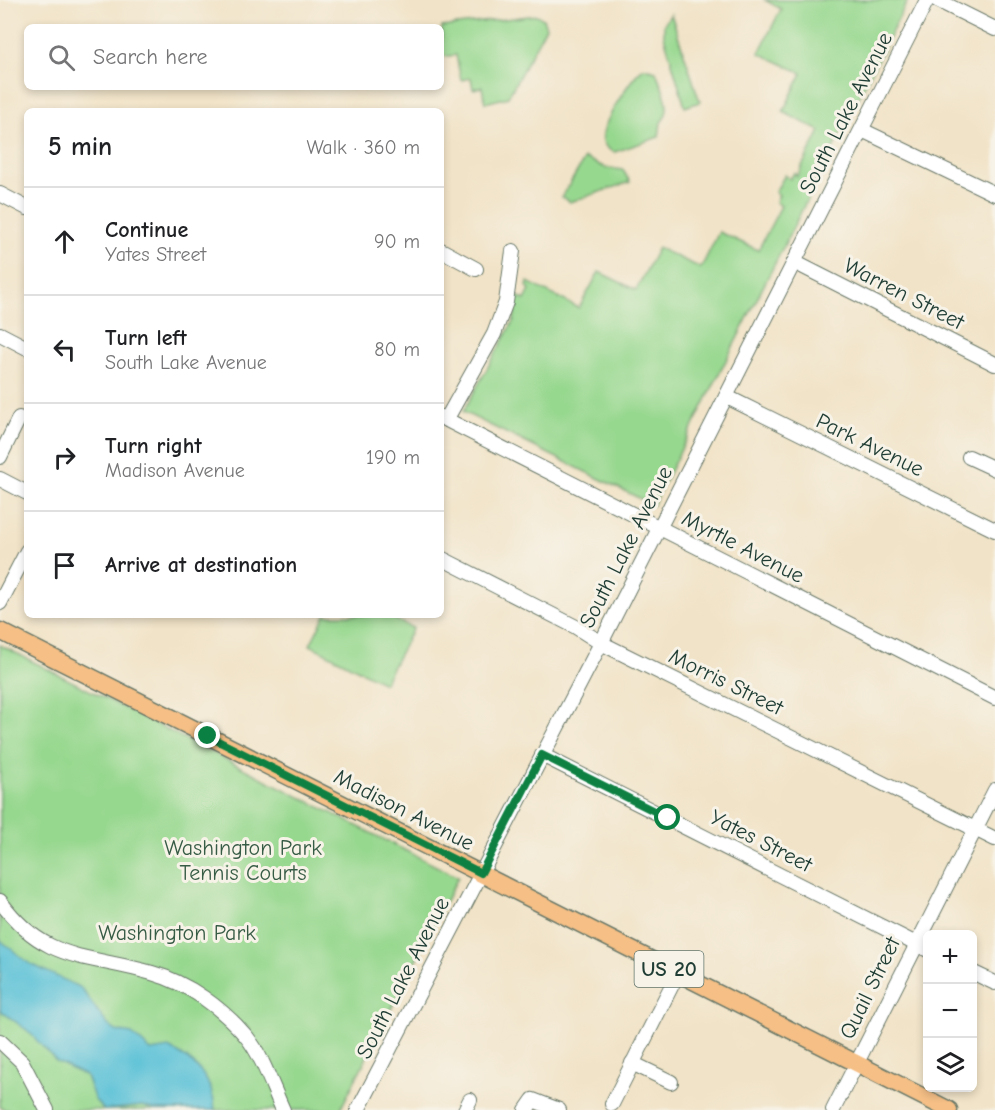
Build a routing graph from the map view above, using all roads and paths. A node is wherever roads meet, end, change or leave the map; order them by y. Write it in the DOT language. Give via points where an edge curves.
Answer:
graph roads {
  1 [pos="927,0"];
  2 [pos="937,0"];
  3 [pos="995,29"];
  4 [pos="862,130"];
  5 [pos="994,190"];
  6 [pos="0,194"];
  7 [pos="24,206"];
  8 [pos="513,251"];
  9 [pos="444,252"];
  10 [pos="794,262"];
  11 [pos="476,270"];
  12 [pos="0,334"];
  13 [pos="24,346"];
  14 [pos="995,364"];
  15 [pos="727,397"];
  16 [pos="19,418"];
  17 [pos="444,419"];
  18 [pos="0,457"];
  19 [pos="969,457"];
  20 [pos="995,469"];
  21 [pos="0,479"];
  22 [pos="24,491"];
  23 [pos="658,528"];
  24 [pos="995,530"];
  25 [pos="24,557"];
  26 [pos="444,560"];
  27 [pos="0,603"];
  28 [pos="0,631"];
  29 [pos="601,643"];
  30 [pos="995,698"];
  31 [pos="542,755"];
  32 [pos="995,790"];
  33 [pos="976,829"];
  34 [pos="995,839"];
  35 [pos="481,873"];
  36 [pos="0,901"];
  37 [pos="922,947"];
  38 [pos="678,973"];
  39 [pos="977,974"];
  40 [pos="995,983"];
  41 [pos="0,1041"];
  42 [pos="632,1063"];
  43 [pos="856,1064"];
  44 [pos="671,1083"];
  45 [pos="612,1104"];
  46 [pos="529,1105"];
  47 [pos="47,1110"];
  48 [pos="283,1110"];
  49 [pos="358,1110"];
  50 [pos="559,1110"];
  51 [pos="833,1110"];
  52 [pos="948,1110"];
  1 -- 4 [label="street, South Lake Avenue"];
  2 -- 3 [label="street"];
  4 -- 5 [label="street"];
  4 -- 10 [label="street, South Lake Avenue"];
  6 -- 7 [label="street"];
  8 -- 17 [label="street" via="506,302 494,334"];
  9 -- 11 [label="street"];
  10 -- 14 [label="street, Warren Street"];
  10 -- 15 [label="street, South Lake Avenue"];
  12 -- 13 [label="street"];
  15 -- 23 [label="street, South Lake Avenue"];
  15 -- 24 [label="street, Park Avenue"];
  16 -- 18 [label="street"];
  17 -- 23 [label="street, Myrtle Avenue"];
  19 -- 20 [label="street"];
  21 -- 22 [label="street"];
  23 -- 29 [label="street, South Lake Avenue"];
  23 -- 30 [label="street, Myrtle Avenue"];
  25 -- 27 [label="street"];
  26 -- 29 [label="street, Morris Street"];
  28 -- 35 [label="main road, Madison Avenue / US 20"];
  29 -- 31 [label="street, South Lake Avenue"];
  29 -- 33 [label="street, Morris Street"];
  31 -- 35 [label="street, South Lake Avenue"];
  31 -- 37 [label="street, Yates Street"];
  32 -- 33 [label="street, Quail Street"];
  33 -- 34 [label="street, Morris Street"];
  33 -- 37 [label="street, Quail Street"];
  35 -- 38 [label="main road, Madison Avenue / US 20"];
  35 -- 49 [label="street, South Lake Avenue"];
  36 -- 48 [label="street" via="25,932 43,944 84,959 153,973 201,996 248,1039"];
  37 -- 43 [label="street, Quail Street"];
  38 -- 42 [label="street"];
  38 -- 43 [label="main road, Madison Avenue / US 20"];
  39 -- 40 [label="street"];
  41 -- 47 [label="street" via="22,1062"];
  42 -- 44 [label="street"];
  42 -- 45 [label="street"];
  43 -- 51 [label="street, Quail Street"];
  43 -- 52 [label="main road, Madison Avenue / US 20"];
  46 -- 50 [label="street"];
}
